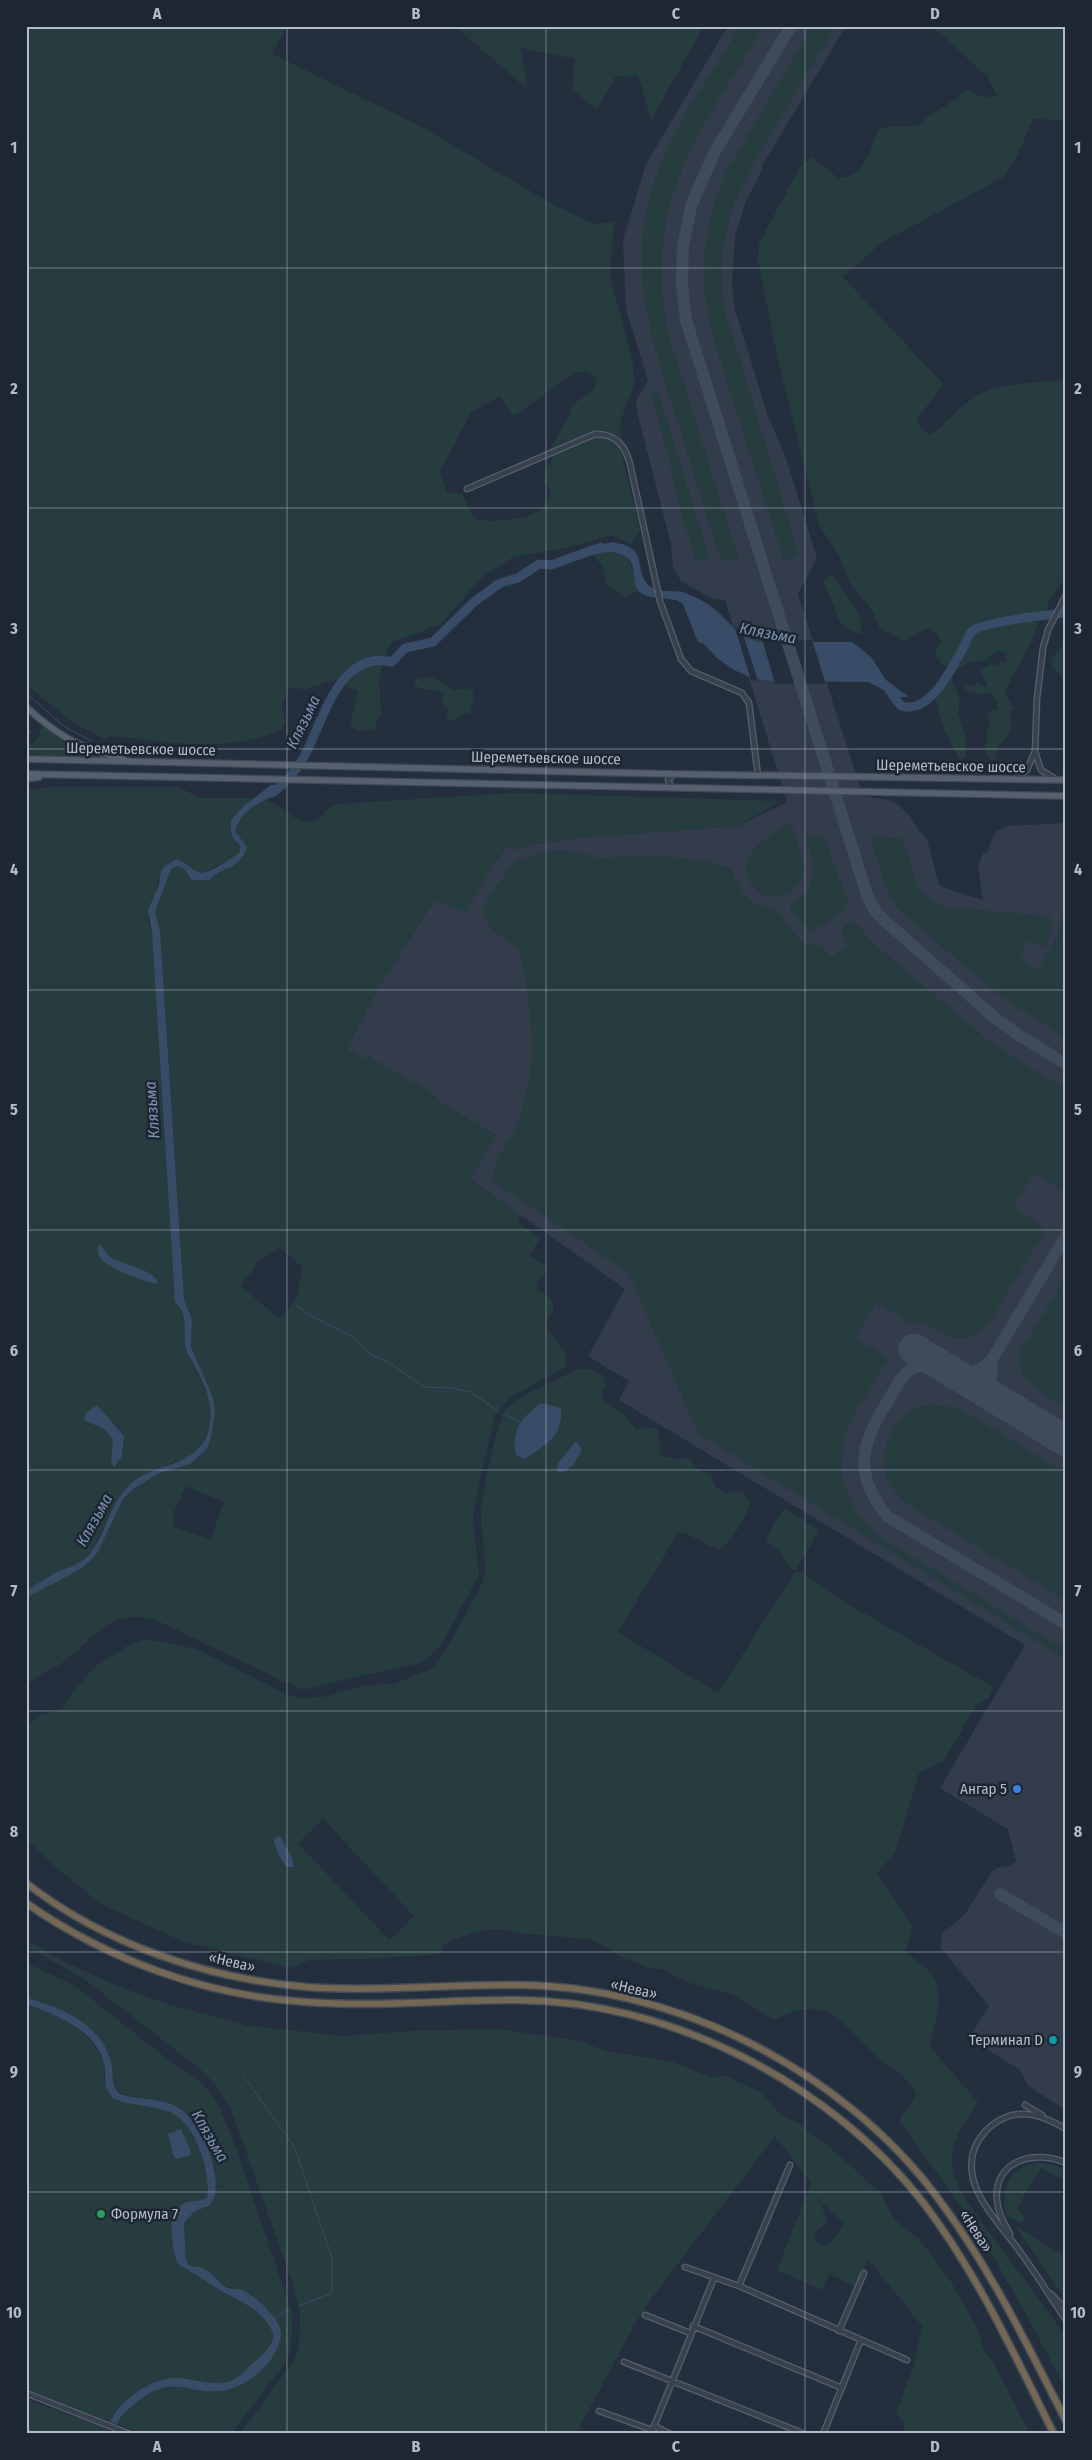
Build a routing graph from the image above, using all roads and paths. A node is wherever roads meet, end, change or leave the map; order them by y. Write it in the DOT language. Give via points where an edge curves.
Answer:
graph roads {
  1 [pos="467,489"];
  2 [pos="1066,595"];
  3 [pos="26,707"];
  4 [pos="1035,751"];
  5 [pos="26,759"];
  6 [pos="135,762"];
  7 [pos="26,774"];
  8 [pos="674,774"];
  9 [pos="62,775"];
  10 [pos="758,776"];
  11 [pos="1015,778"];
  12 [pos="26,779"];
  13 [pos="1058,780"];
  14 [pos="1066,780"];
  15 [pos="675,788"];
  16 [pos="1066,796"];
  17 [pos="26,1883"];
  18 [pos="26,1903"];
  19 [pos="1025,2105"];
  20 [pos="1052,2121"];
  21 [pos="1066,2129"];
  22 [pos="1066,2163"];
  23 [pos="790,2165"];
  24 [pos="1020,2252"];
  25 [pos="685,2267"];
  26 [pos="864,2273"];
  27 [pos="714,2278"];
  28 [pos="1040,2279"];
  29 [pos="739,2286"];
  30 [pos="1066,2310"];
  31 [pos="645,2315"];
  32 [pos="1066,2320"];
  33 [pos="693,2326"];
  34 [pos="839,2331"];
  35 [pos="690,2333"];
  36 [pos="861,2340"];
  37 [pos="907,2360"];
  38 [pos="624,2362"];
  39 [pos="672,2380"];
  40 [pos="842,2388"];
  41 [pos="26,2394"];
  42 [pos="599,2411"];
  43 [pos="1066,2421"];
  44 [pos="652,2430"];
  45 [pos="130,2434"];
  46 [pos="670,2434"];
  47 [pos="805,2434"];
  48 [pos="823,2434"];
  49 [pos="1054,2434"];
  1 -- 10 [label="street" via="595,434 611,436 623,446 660,601 681,659 692,671 742,693 749,703"];
  2 -- 4 [label="street" via="1048,630 1040,669"];
  3 -- 6 [label="main road" via="76,744"];
  4 -- 11 [label="street" via="1027,770"];
  4 -- 13 [label="street" via="1041,770"];
  5 -- 6 [label="main road, Шереметьевское шоссе"];
  6 -- 8 [label="main road, Шереметьевское шоссе"];
  7 -- 9 [label="main road, Шереметьевское шоссе"];
  8 -- 10 [label="main road, Шереметьевское шоссе"];
  8 -- 15 [label="street" via="668,783"];
  9 -- 12 [label="main road"];
  9 -- 15 [label="main road, Шереметьевское шоссе"];
  10 -- 11 [label="main road, Шереметьевское шоссе"];
  11 -- 13 [label="main road, Шереметьевское шоссе"];
  13 -- 14 [label="main road, Шереметьевское шоссе"];
  15 -- 16 [label="main road, Шереметьевское шоссе"];
  17 -- 43 [label="highway, «Нева»" via="78,1917 123,1940 216,1972 262,1982 310,1987 519,1985 566,1988 666,2010 706,2023 766,2052 804,2074 875,2128 936,2194 995,2286"];
  18 -- 49 [label="highway, «Нева»" via="117,1955 159,1972 217,1989 307,2002 517,2000 564,2004 660,2024 727,2048 830,2111 865,2141 924,2205 956,2249 982,2294"];
  19 -- 20 [label="street"];
  20 -- 21 [label="street"];
  20 -- 24 [label="street" via="1031,2114 997,2122 986,2131 972,2155 974,2184"];
  22 -- 24 [label="street" via="1045,2156 1032,2156 1015,2163 1002,2177 997,2196 998,2209"];
  23 -- 29 [label="street"];
  24 -- 28 [label="street"];
  25 -- 27 [label="street"];
  26 -- 34 [label="street"];
  27 -- 29 [label="street"];
  27 -- 33 [label="street"];
  28 -- 30 [label="street"];
  28 -- 32 [label="street"];
  29 -- 34 [label="street"];
  31 -- 35 [label="street"];
  33 -- 35 [label="street"];
  33 -- 40 [label="street"];
  34 -- 36 [label="street"];
  35 -- 39 [label="street"];
  36 -- 37 [label="street"];
  36 -- 40 [label="street"];
  38 -- 39 [label="street"];
  39 -- 44 [label="street"];
  39 -- 47 [label="street"];
  40 -- 48 [label="street"];
  41 -- 45 [label="street"];
  42 -- 44 [label="street"];
  44 -- 46 [label="street"];
}
